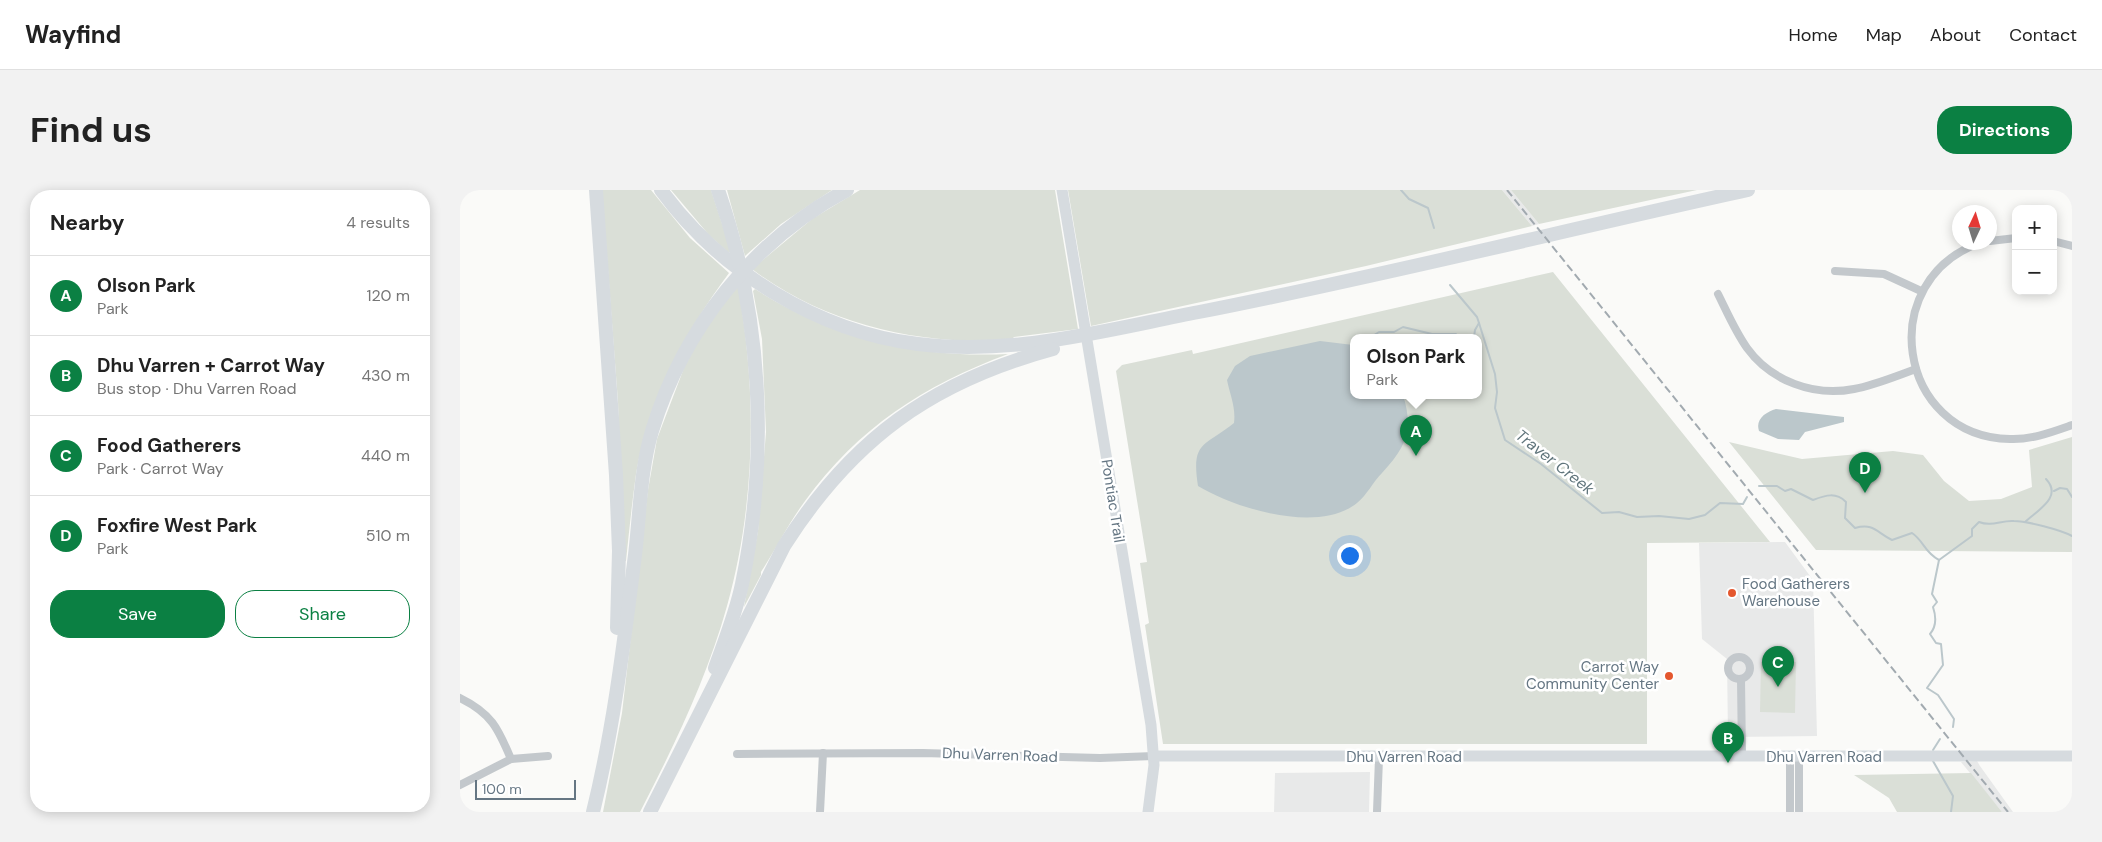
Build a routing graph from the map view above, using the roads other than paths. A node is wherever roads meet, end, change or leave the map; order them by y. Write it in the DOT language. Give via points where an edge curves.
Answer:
graph roads {
  1 [pos="596,190"];
  2 [pos="661,190"];
  3 [pos="718,190"];
  4 [pos="847,190"];
  5 [pos="1062,190"];
  6 [pos="1748,190"];
  7 [pos="2012,238"];
  8 [pos="1997,240"];
  9 [pos="2057,242"];
  10 [pos="2072,246"];
  11 [pos="1966,250"];
  12 [pos="1835,271"];
  13 [pos="1922,291"];
  14 [pos="1718,294"];
  15 [pos="1265,299"];
  16 [pos="1916,369"];
  17 [pos="2072,425"];
  18 [pos="1741,679"];
  19 [pos="460,698"];
  20 [pos="612,714"];
  21 [pos="695,720"];
  22 [pos="823,753"];
  23 [pos="737,754"];
  24 [pos="548,756"];
  25 [pos="1154,756"];
  26 [pos="2072,756"];
  27 [pos="1742,757"];
  28 [pos="1795,757"];
  29 [pos="1379,758"];
  30 [pos="511,759"];
  31 [pos="460,786"];
  32 [pos="1789,794"];
  33 [pos="1798,794"];
  34 [pos="593,812"];
  35 [pos="650,812"];
  36 [pos="820,812"];
  37 [pos="1148,812"];
  38 [pos="1377,812"];
  39 [pos="1790,812"];
  40 [pos="1798,812"];
  1 -- 20 [label="highway" via="619,551"];
  2 -- 15 [label="highway" via="697,233 757,282 832,321 915,344 972,348 1023,346"];
  3 -- 21 [label="highway" via="731,228 750,318 757,400 756,476 742,585"];
  4 -- 20 [label="highway" via="815,209 757,256 706,318 674,374 652,433 642,484 620,674"];
  5 -- 25 [label="main road, Pontiac Trail"];
  6 -- 15 [label="highway"];
  7 -- 8 [label="street"];
  9 -- 10 [label="street"];
  11 -- 13 [label="street" via="1939,269"];
  12 -- 13 [label="street" via="1884,274"];
  13 -- 16 [label="street" via="1911,330"];
  14 -- 16 [label="street" via="1752,354 1772,372 1798,386 1822,391 1848,391"];
  15 -- 21 [label="highway" via="1169,324 1055,348 1004,364 960,382 897,419 848,462 804,515 784,546"];
  16 -- 17 [label="street" via="1940,410 1975,432 2001,439 2018,439"];
  18 -- 27 [label="street"];
  19 -- 30 [label="street" via="479,707 490,718"];
  20 -- 34 [label="highway"];
  21 -- 35 [label="highway"];
  22 -- 23 [label="street, Dhu Varren Road"];
  22 -- 25 [label="street, Dhu Varren Road"];
  22 -- 36 [label="street"];
  24 -- 30 [label="street"];
  25 -- 29 [label="main road, Dhu Varren Road"];
  25 -- 37 [label="main road, Pontiac Trail"];
  26 -- 28 [label="main road, Dhu Varren Road"];
  27 -- 28 [label="main road, Dhu Varren Road"];
  27 -- 29 [label="main road, Dhu Varren Road"];
  28 -- 32 [label="street"];
  28 -- 33 [label="street"];
  29 -- 38 [label="street"];
  30 -- 31 [label="street"];
  32 -- 33 [label="street"];
  32 -- 39 [label="street"];
  33 -- 40 [label="street"];
}
